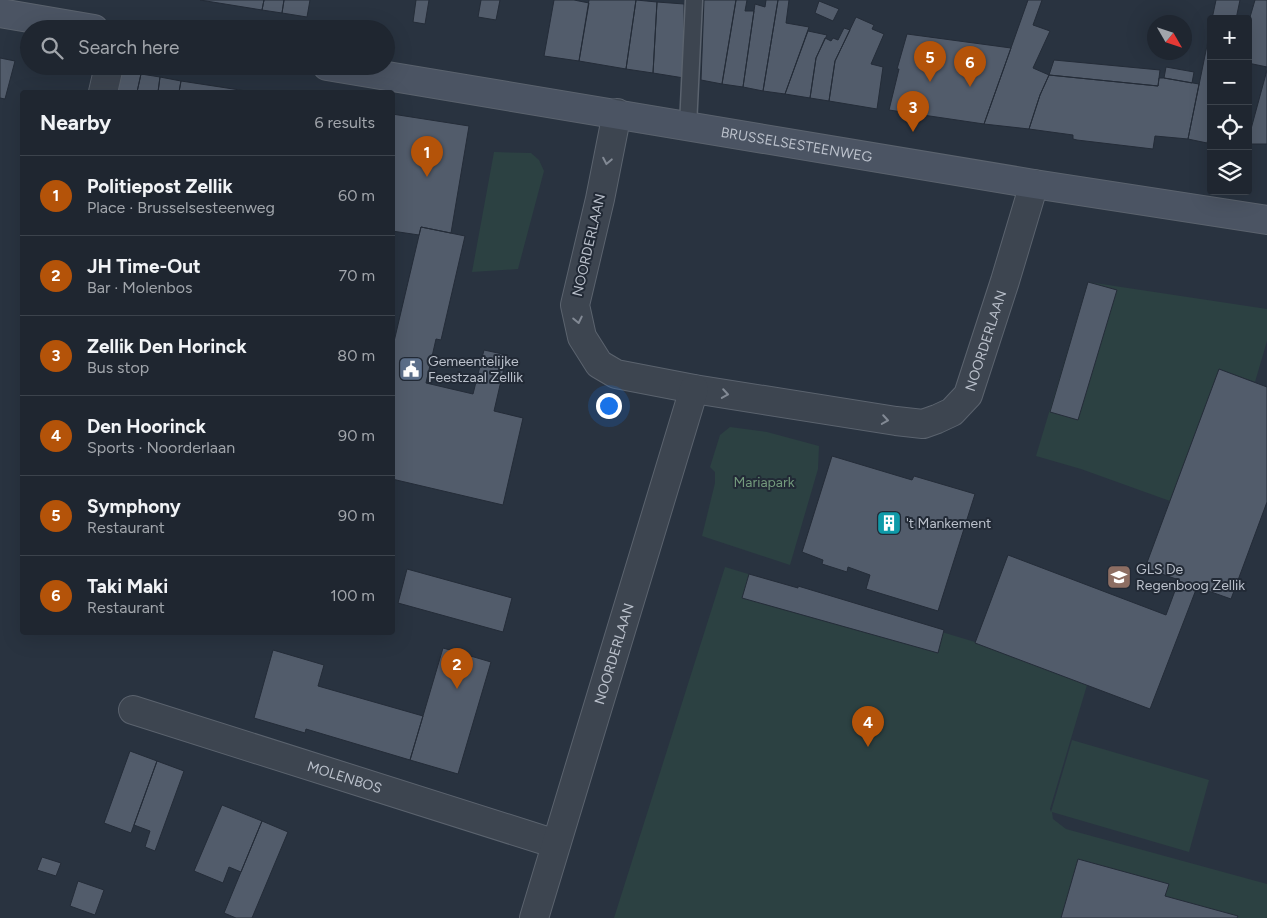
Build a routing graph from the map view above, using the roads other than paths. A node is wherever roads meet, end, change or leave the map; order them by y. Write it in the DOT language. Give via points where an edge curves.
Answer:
graph roads {
  1 [pos="694,0"];
  2 [pos="0,13"];
  3 [pos="41,20"];
  4 [pos="107,75"];
  5 [pos="380,75"];
  6 [pos="103,90"];
  7 [pos="616,114"];
  8 [pos="688,126"];
  9 [pos="1034,184"];
  10 [pos="1267,220"];
  11 [pos="694,389"];
  12 [pos="134,710"];
  13 [pos="556,844"];
  14 [pos="534,918"];
  1 -- 8 [label="lane"];
  2 -- 3 [label="street"];
  4 -- 6 [label="street"];
  5 -- 7 [label="street, BRUSSELSESTEENWEG"];
  7 -- 8 [label="street, BRUSSELSESTEENWEG"];
  7 -- 11 [label="street, NOORDERLAAN, one-way" via="575,305 582,337 598,364 616,374"];
  8 -- 9 [label="street, BRUSSELSESTEENWEG"];
  9 -- 10 [label="street, BRUSSELSESTEENWEG"];
  11 -- 9 [label="street, NOORDERLAAN, one-way" via="896,422 923,424 952,412 968,395"];
  11 -- 13 [label="street, NOORDERLAAN"];
  12 -- 13 [label="street, MOLENBOS"];
  13 -- 14 [label="street, NOORDERLAAN"];
}
